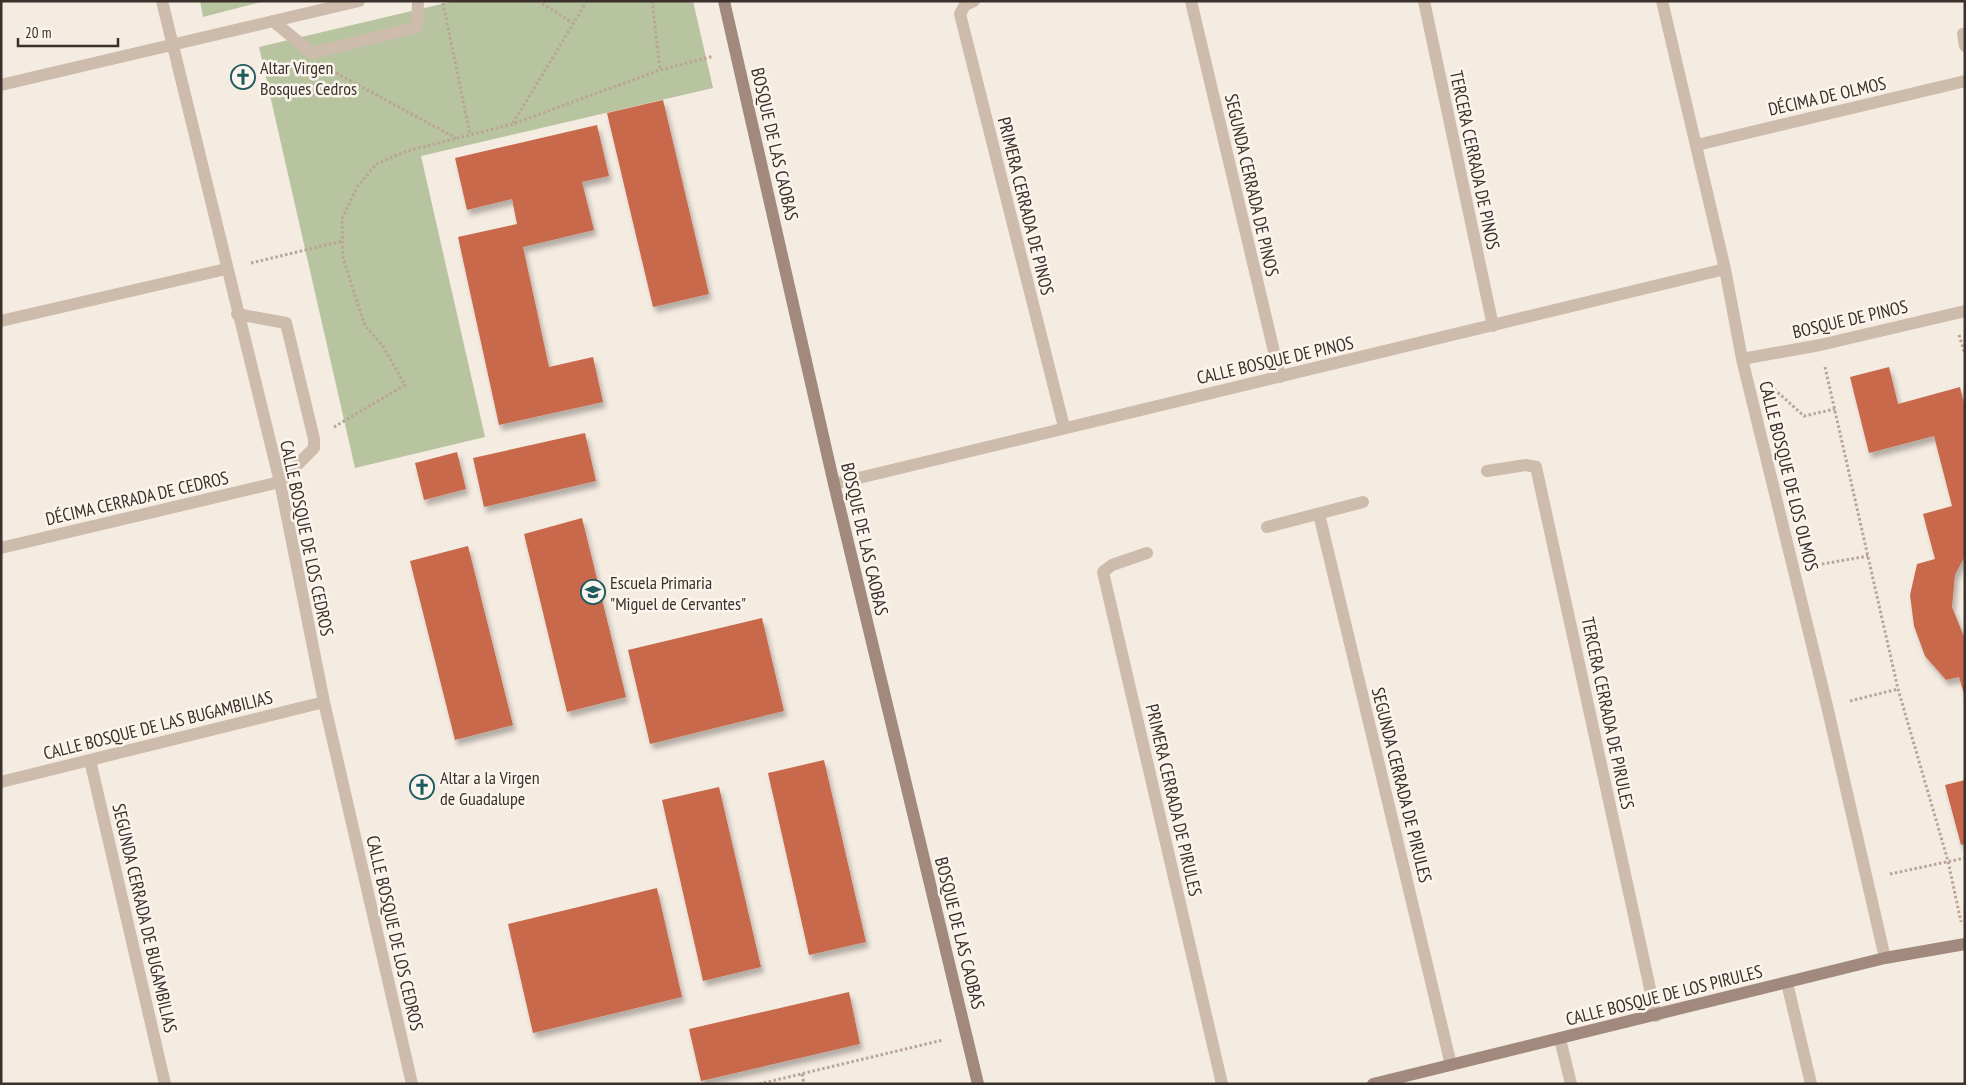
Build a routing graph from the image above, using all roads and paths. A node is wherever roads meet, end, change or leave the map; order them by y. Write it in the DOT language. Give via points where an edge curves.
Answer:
graph roads {
  1 [pos="162,1"];
  2 [pos="359,1"];
  3 [pos="418,1"];
  4 [pos="443,1"];
  5 [pos="538,1"];
  6 [pos="587,1"];
  7 [pos="652,1"];
  8 [pos="724,1"];
  9 [pos="974,1"];
  10 [pos="1191,1"];
  11 [pos="1424,1"];
  12 [pos="1662,1"];
  13 [pos="273,21"];
  14 [pos="573,23"];
  15 [pos="171,44"];
  16 [pos="736,50"];
  17 [pos="328,68"];
  18 [pos="660,70"];
  19 [pos="1965,81"];
  20 [pos="1,85"];
  21 [pos="513,124"];
  22 [pos="470,135"];
  23 [pos="457,138"];
  24 [pos="1697,145"];
  25 [pos="343,241"];
  26 [pos="226,269"];
  27 [pos="1724,269"];
  28 [pos="1965,311"];
  29 [pos="237,314"];
  30 [pos="1,321"];
  31 [pos="1493,326"];
  32 [pos="1820,345"];
  33 [pos="1742,360"];
  34 [pos="1280,377"];
  35 [pos="1834,409"];
  36 [pos="1064,427"];
  37 [pos="314,439"];
  38 [pos="1487,471"];
  39 [pos="280,482"];
  40 [pos="834,484"];
  41 [pos="1363,502"];
  42 [pos="1319,514"];
  43 [pos="1267,527"];
  44 [pos="1,548"];
  45 [pos="1147,553"];
  46 [pos="1868,556"];
  47 [pos="1794,570"];
  48 [pos="1898,689"];
  49 [pos="324,702"];
  50 [pos="1827,706"];
  51 [pos="90,760"];
  52 [pos="1,782"];
  53 [pos="1965,858"];
  54 [pos="1948,861"];
  55 [pos="1865,880"];
  56 [pos="1963,928"];
  57 [pos="1965,944"];
  58 [pos="1885,958"];
  59 [pos="1786,983"];
  60 [pos="1656,1016"];
  61 [pos="967,1035"];
  62 [pos="1560,1039"];
  63 [pos="1451,1065"];
  64 [pos="802,1074"];
  65 [pos="165,1084"];
  66 [pos="412,1084"];
  67 [pos="758,1084"];
  68 [pos="804,1084"];
  69 [pos="978,1084"];
  70 [pos="1222,1084"];
  71 [pos="1373,1084"];
  72 [pos="1571,1084"];
  73 [pos="1811,1084"];
  1 -- 15 [label="street, CALLE BOSQUE DE LOS CEDROS"];
  2 -- 13 [label="street"];
  3 -- 13 [label="street" via="417,26 312,53"];
  4 -- 22 [label="path"];
  5 -- 14 [label="path"];
  6 -- 14 [label="path"];
  7 -- 18 [label="path"];
  8 -- 16 [label="street, BOSQUE DE LAS CAOBAS"];
  9 -- 36 [label="street, PRIMERA CERRADA DE PINOS" via="964,4 960,14"];
  10 -- 34 [label="street, SEGUNDA CERRADA DE PINOS"];
  11 -- 31 [label="street, TERCERA CERRADA DE PINOS"];
  12 -- 24 [label="street, CALLE BOSQUE DE LOS OLMOS"];
  13 -- 15 [label="street"];
  14 -- 21 [label="path"];
  15 -- 20 [label="street"];
  15 -- 26 [label="street, CALLE BOSQUE DE LOS CEDROS"];
  16 -- 18 [label="path"];
  16 -- 40 [label="street, BOSQUE DE LAS CAOBAS"];
  17 -- 23 [label="path"];
  18 -- 21 [label="path"];
  19 -- 24 [label="street, DÉCIMA DE OLMOS"];
  21 -- 22 [label="path"];
  22 -- 23 [label="path"];
  23 -- 25 [label="path" via="407,151 376,164 357,187 342,219"];
  24 -- 27 [label="street, CALLE BOSQUE DE LOS OLMOS"];
  25 -- 26 [label="path"];
  25 -- 37 [label="path" via="343,258 365,326 383,346 405,385"];
  26 -- 29 [label="street, CALLE BOSQUE DE LOS CEDROS"];
  26 -- 30 [label="street"];
  27 -- 31 [label="street, CALLE BOSQUE DE PINOS"];
  27 -- 33 [label="street, CALLE BOSQUE DE LOS OLMOS"];
  28 -- 32 [label="street, BOSQUE DE PINOS"];
  29 -- 37 [label="street" via="286,323"];
  29 -- 39 [label="street, CALLE BOSQUE DE LOS CEDROS"];
  31 -- 34 [label="street, CALLE BOSQUE DE PINOS"];
  32 -- 33 [label="street, BOSQUE DE PINOS"];
  32 -- 35 [label="path"];
  33 -- 35 [label="path" via="1804,416"];
  33 -- 47 [label="street, CALLE BOSQUE DE LOS OLMOS"];
  34 -- 36 [label="street, CALLE BOSQUE DE PINOS"];
  35 -- 46 [label="path"];
  36 -- 40 [label="street, CALLE BOSQUE DE PINOS"];
  37 -- 39 [label="street" via="314,448"];
  38 -- 60 [label="street, TERCERA CERRADA DE PIRULES" via="1526,465 1536,467"];
  39 -- 44 [label="street, DÉCIMA CERRADA DE CEDROS"];
  39 -- 49 [label="street, CALLE BOSQUE DE LOS CEDROS"];
  40 -- 61 [label="street, BOSQUE DE LAS CAOBAS"];
  41 -- 42 [label="street"];
  42 -- 43 [label="street"];
  42 -- 63 [label="street, SEGUNDA CERRADA DE PIRULES"];
  45 -- 70 [label="street, PRIMERA CERRADA DE PIRULES" via="1103,572"];
  46 -- 47 [label="path"];
  46 -- 48 [label="path"];
  47 -- 50 [label="street, CALLE BOSQUE DE LOS OLMOS"];
  48 -- 50 [label="path"];
  48 -- 54 [label="path"];
  49 -- 51 [label="street, CALLE BOSQUE DE LAS BUGAMBILIAS"];
  49 -- 66 [label="street, CALLE BOSQUE DE LOS CEDROS"];
  50 -- 55 [label="street, CALLE BOSQUE DE LOS OLMOS"];
  51 -- 52 [label="street, CALLE BOSQUE DE LAS BUGAMBILIAS"];
  51 -- 65 [label="street, SEGUNDA CERRADA DE BUGAMBILIAS"];
  53 -- 54 [label="path"];
  54 -- 55 [label="path"];
  54 -- 56 [label="path"];
  55 -- 58 [label="street, CALLE BOSQUE DE LOS OLMOS"];
  57 -- 58 [label="street, CALLE BOSQUE DE LOS PIRULES"];
  58 -- 59 [label="street, CALLE BOSQUE DE LOS PIRULES"];
  59 -- 60 [label="street, CALLE BOSQUE DE LOS PIRULES"];
  59 -- 73 [label="street"];
  60 -- 62 [label="street, CALLE BOSQUE DE LOS PIRULES"];
  61 -- 64 [label="path"];
  61 -- 69 [label="street, BOSQUE DE LAS CAOBAS"];
  62 -- 63 [label="street, CALLE BOSQUE DE LOS PIRULES"];
  62 -- 72 [label="street"];
  63 -- 71 [label="street, CALLE BOSQUE DE LOS PIRULES"];
  64 -- 67 [label="path"];
  64 -- 68 [label="path"];
}
